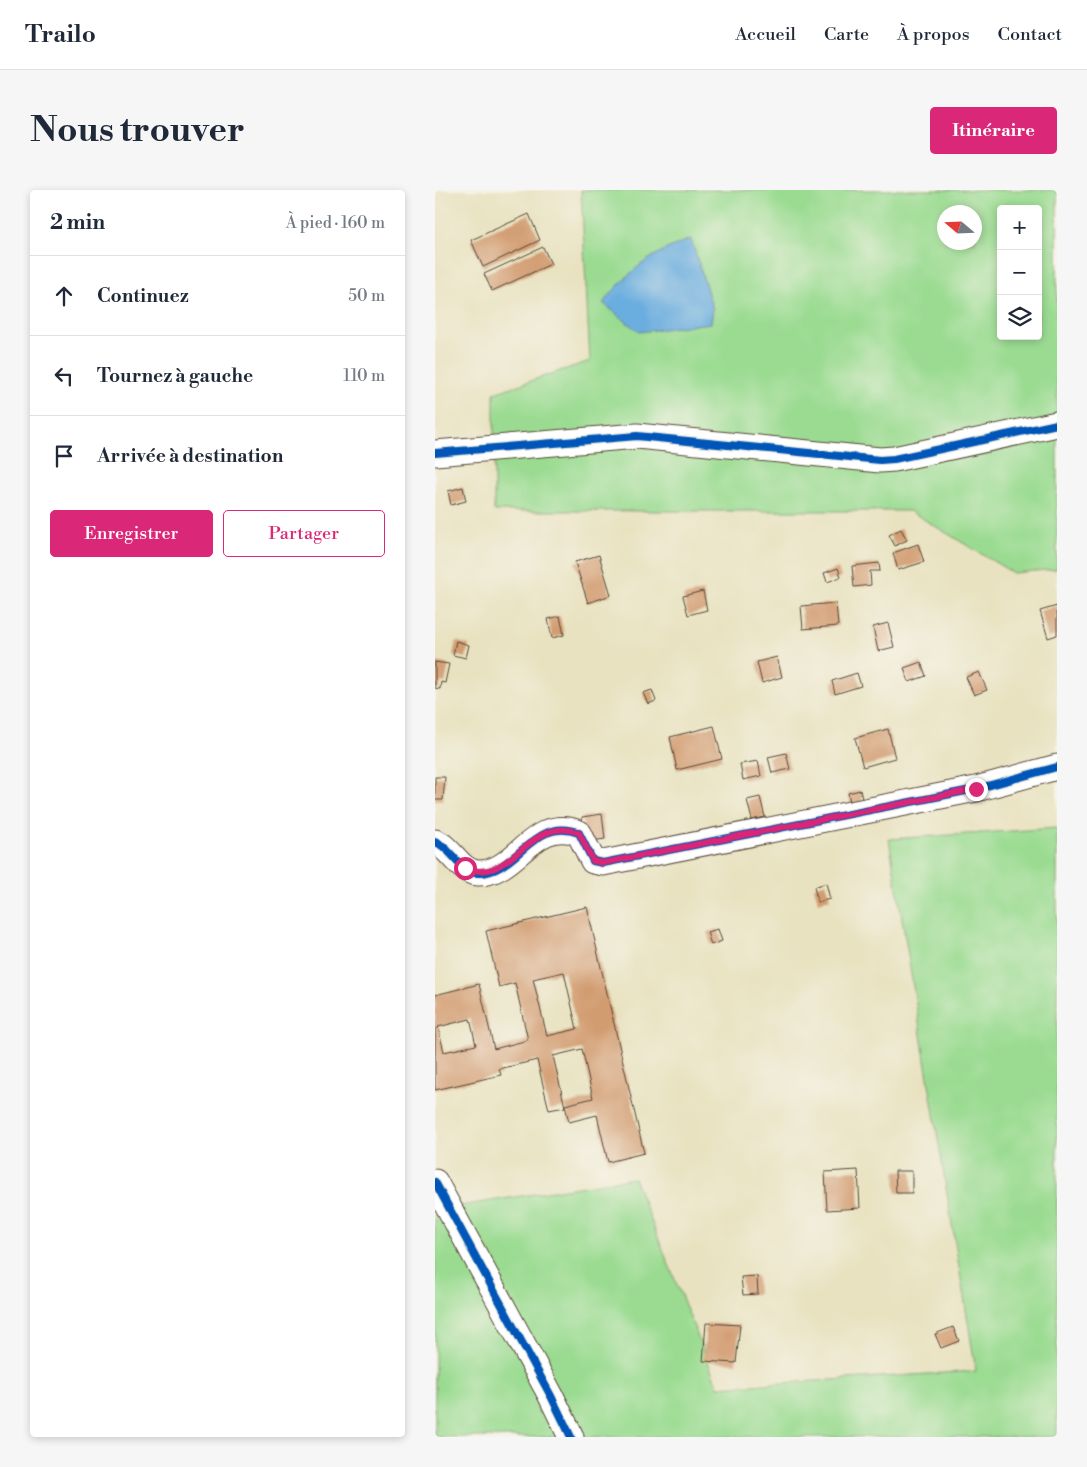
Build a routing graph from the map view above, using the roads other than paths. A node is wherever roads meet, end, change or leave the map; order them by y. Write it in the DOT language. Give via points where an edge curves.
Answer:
graph roads {
  1 [pos="1057,424"];
  2 [pos="435,452"];
  3 [pos="1057,767"];
  4 [pos="435,842"];
  5 [pos="435,1182"];
  6 [pos="571,1437"];
  1 -- 2 [label="street" via="879,460 637,436"];
  3 -- 4 [label="street" via="966,791 603,863 593,861 579,833 567,828 551,830 492,871 476,873 465,868"];
  5 -- 6 [label="street"];
}
